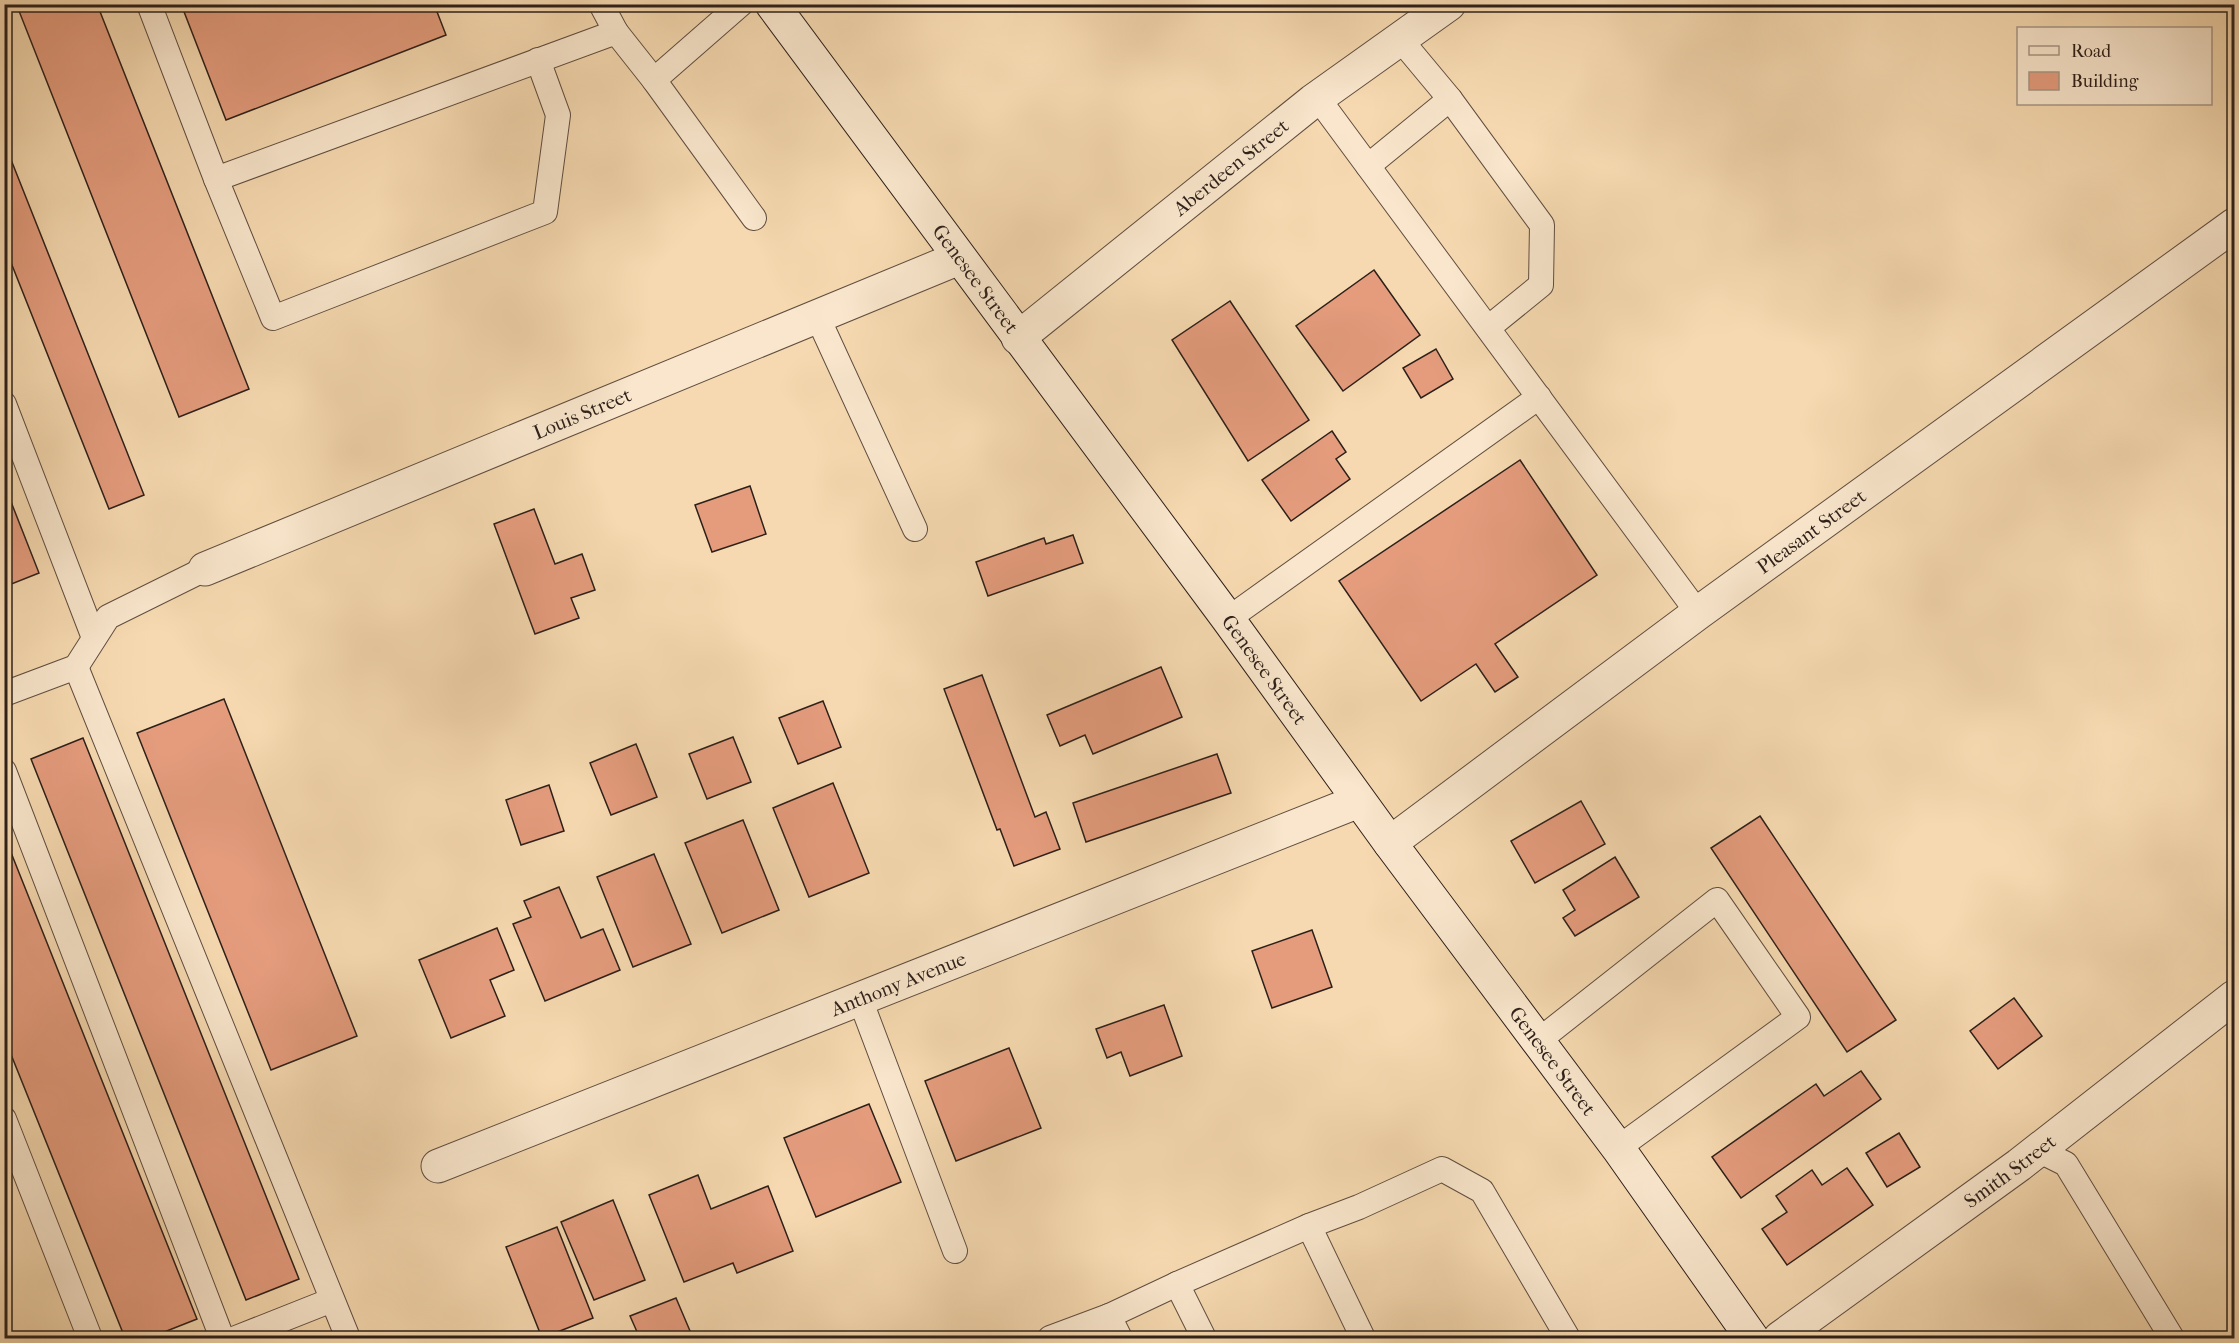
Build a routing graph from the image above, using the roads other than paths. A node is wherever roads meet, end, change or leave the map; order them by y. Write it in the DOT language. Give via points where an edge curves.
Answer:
graph roads {
  1 [pos="149,4"];
  2 [pos="602,4"];
  3 [pos="741,4"];
  4 [pos="772,4"];
  5 [pos="1449,4"];
  6 [pos="616,32"];
  7 [pos="1400,39"];
  8 [pos="538,60"];
  9 [pos="654,80"];
  10 [pos="1317,98"];
  11 [pos="1450,99"];
  12 [pos="1368,166"];
  13 [pos="216,179"];
  14 [pos="754,218"];
  15 [pos="2235,225"];
  16 [pos="960,258"];
  17 [pos="818,318"];
  18 [pos="1488,328"];
  19 [pos="1018,338"];
  20 [pos="1539,397"];
  21 [pos="4,404"];
  22 [pos="915,529"];
  23 [pos="205,569"];
  24 [pos="1698,612"];
  25 [pos="1228,619"];
  26 [pos="94,638"];
  27 [pos="76,667"];
  28 [pos="4,694"];
  29 [pos="4,771"];
  30 [pos="1359,801"];
  31 [pos="1390,843"];
  32 [pos="2235,997"];
  33 [pos="860,999"];
  34 [pos="1538,1041"];
  35 [pos="4,1119"];
  36 [pos="1618,1148"];
  37 [pos="2038,1150"];
  38 [pos="438,1166"];
  39 [pos="1309,1226"];
  40 [pos="955,1251"];
  41 [pos="1177,1284"];
  42 [pos="332,1300"];
  43 [pos="1109,1316"];
  44 [pos="90,1338"];
  45 [pos="222,1338"];
  46 [pos="236,1338"];
  47 [pos="348,1338"];
  48 [pos="1050,1338"];
  49 [pos="1120,1338"];
  50 [pos="1204,1338"];
  51 [pos="1363,1338"];
  52 [pos="1568,1338"];
  53 [pos="1752,1338"];
  54 [pos="1780,1338"];
  55 [pos="2172,1338"];
  1 -- 13 [label="lane"];
  2 -- 6 [label="lane"];
  3 -- 9 [label="lane"];
  4 -- 16 [label="street, Genesee Street"];
  5 -- 7 [label="street, Aberdeen Street"];
  6 -- 8 [label="lane"];
  6 -- 9 [label="lane"];
  7 -- 10 [label="street, Aberdeen Street"];
  7 -- 11 [label="lane"];
  8 -- 13 [label="lane"];
  8 -- 13 [label="lane" via="558,115 546,212 273,318"];
  9 -- 14 [label="lane"];
  10 -- 12 [label="lane"];
  10 -- 19 [label="street, Aberdeen Street"];
  11 -- 12 [label="lane"];
  11 -- 18 [label="lane" via="1542,225 1541,285"];
  12 -- 18 [label="lane"];
  15 -- 24 [label="street, Pleasant Street"];
  16 -- 17 [label="street, Louis Street"];
  16 -- 19 [label="street, Genesee Street"];
  17 -- 22 [label="lane"];
  17 -- 23 [label="street, Louis Street"];
  18 -- 20 [label="lane"];
  19 -- 25 [label="street, Genesee Street"];
  20 -- 24 [label="lane"];
  20 -- 25 [label="lane"];
  21 -- 26 [label="lane"];
  23 -- 26 [label="lane" via="108,617"];
  24 -- 31 [label="street, Pleasant Street"];
  25 -- 30 [label="street, Genesee Street"];
  26 -- 27 [label="lane"];
  27 -- 28 [label="lane"];
  27 -- 42 [label="lane"];
  29 -- 45 [label="lane"];
  30 -- 31 [label="street, Genesee Street"];
  30 -- 33 [label="street, Anthony Avenue"];
  31 -- 34 [label="street, Genesee Street"];
  32 -- 37 [label="street, Smith Street"];
  33 -- 38 [label="street, Anthony Avenue"];
  33 -- 40 [label="lane"];
  34 -- 36 [label="street, Genesee Street"];
  34 -- 36 [label="lane" via="1717,900 1798,1017"];
  35 -- 44 [label="lane"];
  36 -- 53 [label="street, Genesee Street"];
  37 -- 54 [label="street, Smith Street"];
  37 -- 55 [label="lane" via="2066,1164"];
  39 -- 41 [label="lane"];
  39 -- 51 [label="lane"];
  39 -- 52 [label="lane" via="1359,1208 1442,1169 1482,1191"];
  41 -- 43 [label="lane"];
  41 -- 50 [label="lane"];
  42 -- 46 [label="lane"];
  42 -- 47 [label="lane"];
  43 -- 48 [label="lane"];
  43 -- 49 [label="lane"];
}
